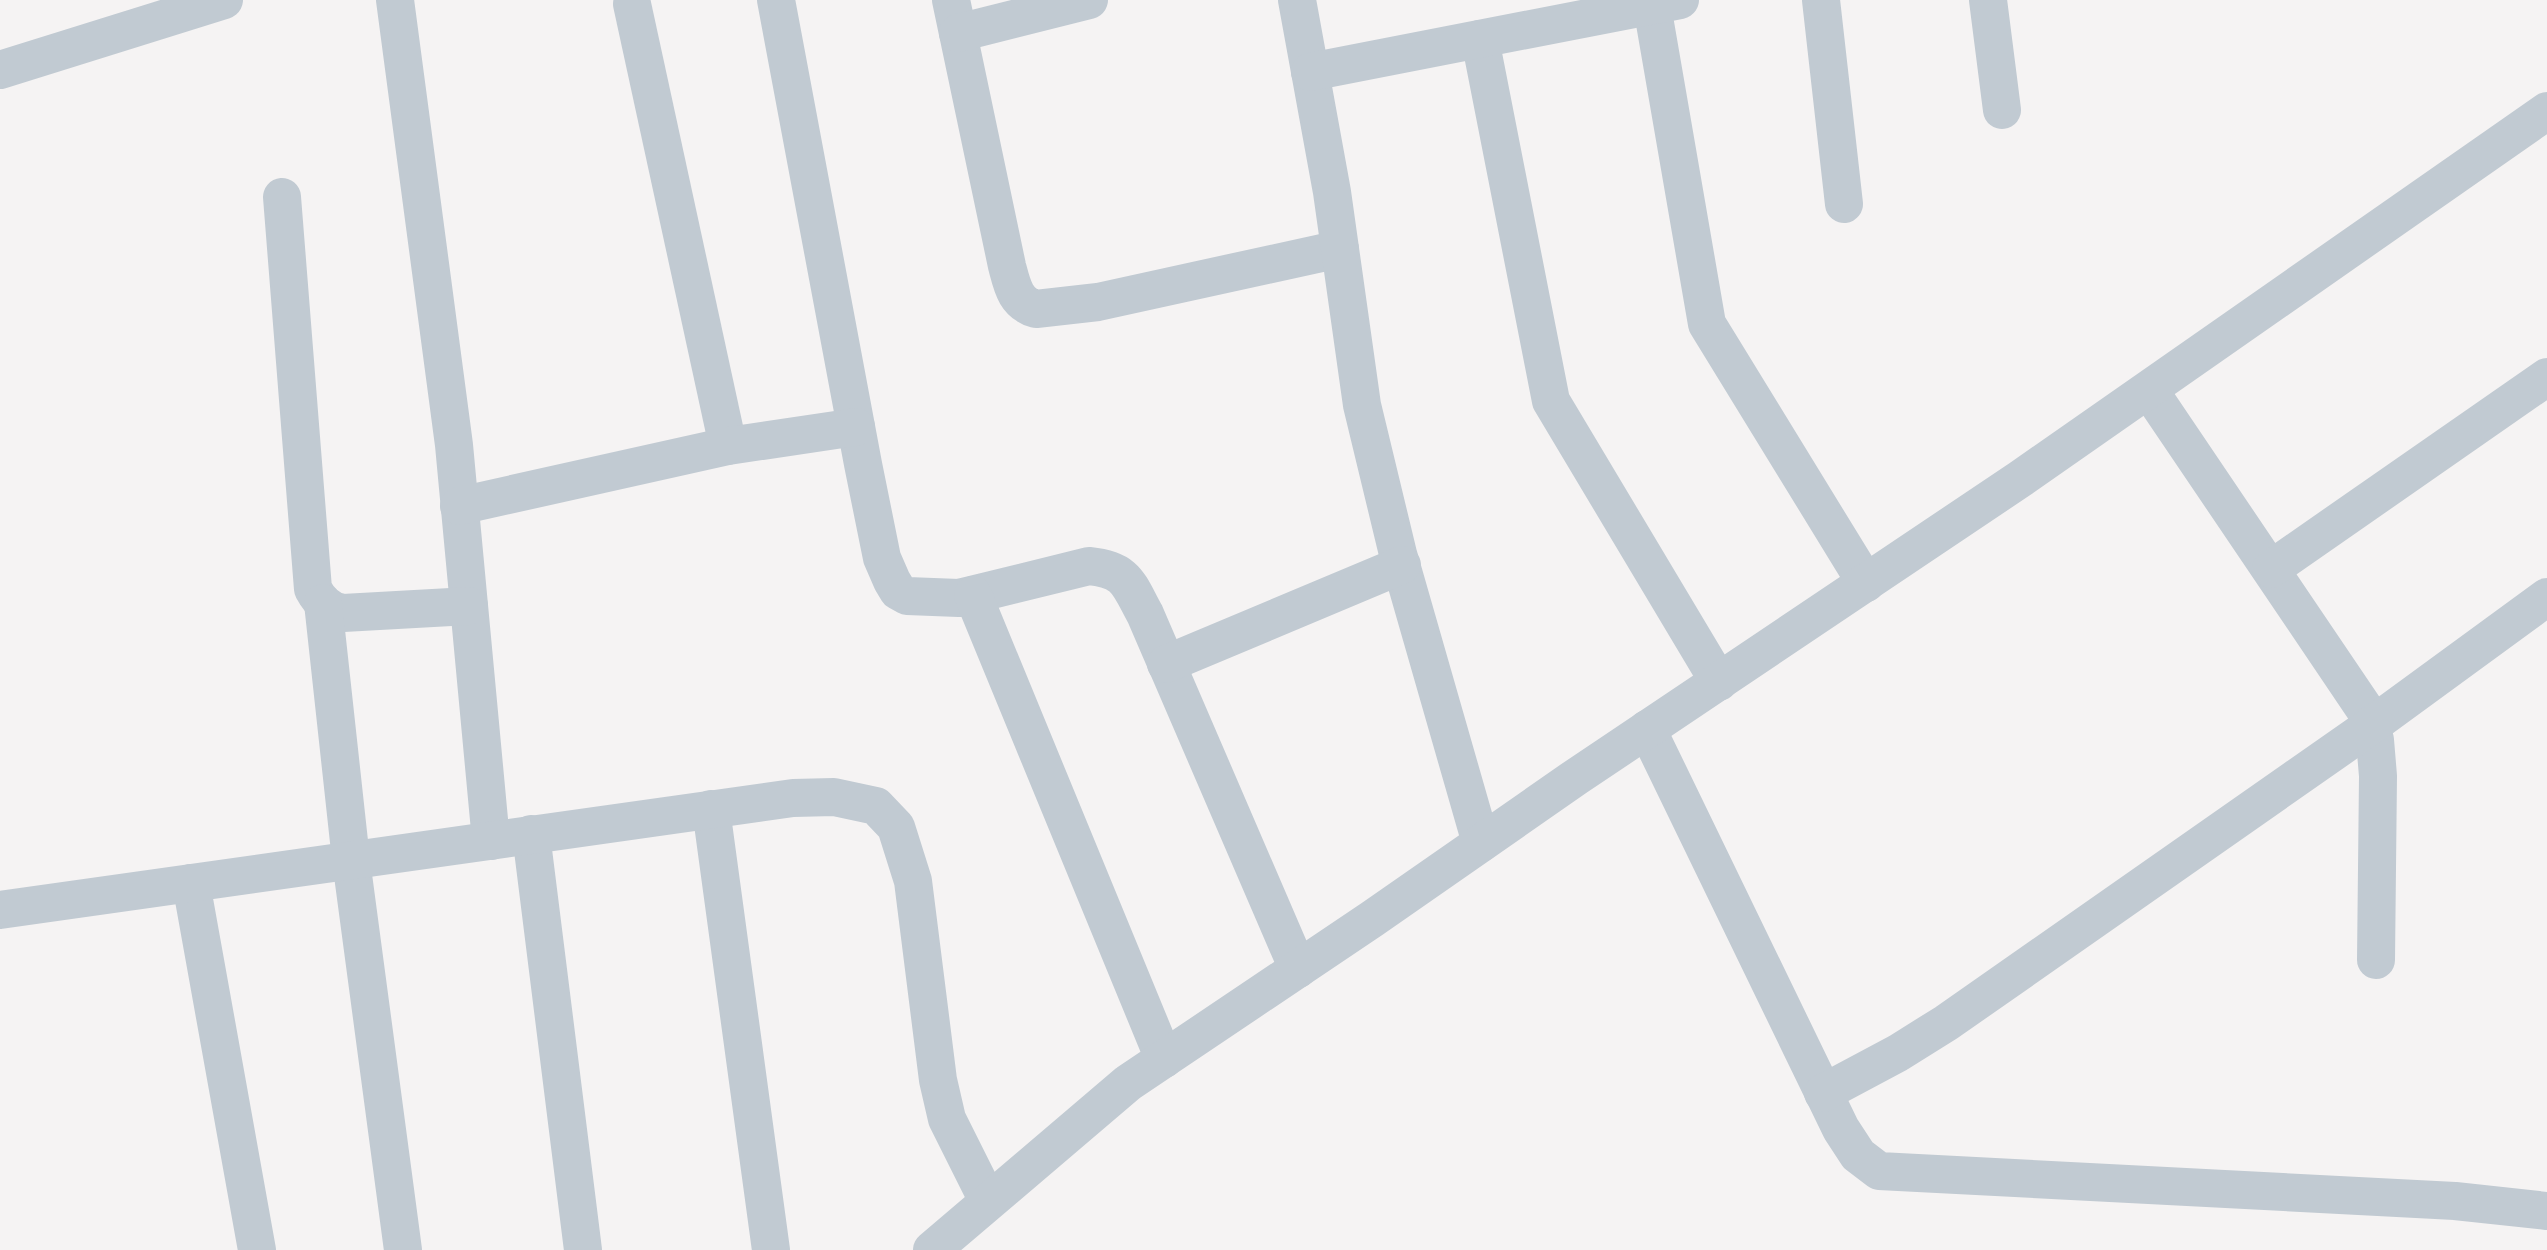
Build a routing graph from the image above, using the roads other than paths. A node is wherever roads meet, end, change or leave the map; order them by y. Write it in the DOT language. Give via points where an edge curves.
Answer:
graph roads {
  1 [pos="224,0"];
  2 [pos="395,0"];
  3 [pos="776,0"];
  4 [pos="1089,0"];
  5 [pos="1297,0"];
  6 [pos="1821,0"];
  7 [pos="1988,0"];
  8 [pos="1661,2"];
  9 [pos="632,4"];
  10 [pos="955,16"];
  11 [pos="1480,39"];
  12 [pos="0,70"];
  13 [pos="1310,72"];
  14 [pos="2002,110"];
  15 [pos="2547,111"];
  16 [pos="282,197"];
  17 [pos="1844,204"];
  18 [pos="1340,249"];
  19 [pos="2547,377"];
  20 [pos="2149,390"];
  21 [pos="856,427"];
  22 [pos="728,446"];
  23 [pos="460,506"];
  24 [pos="1402,565"];
  25 [pos="2271,569"];
  26 [pos="1866,583"];
  27 [pos="973,595"];
  28 [pos="2547,597"];
  29 [pos="323,603"];
  30 [pos="469,607"];
  31 [pos="1166,664"];
  32 [pos="1719,682"];
  33 [pos="2372,725"];
  34 [pos="1647,729"];
  35 [pos="711,809"];
  36 [pos="531,834"];
  37 [pos="491,841"];
  38 [pos="1481,844"];
  39 [pos="351,860"];
  40 [pos="191,883"];
  41 [pos="0,910"];
  42 [pos="2376,960"];
  43 [pos="1298,969"];
  44 [pos="1164,1059"];
  45 [pos="1823,1093"];
  46 [pos="988,1201"];
  47 [pos="2547,1211"];
  48 [pos="257,1250"];
  49 [pos="403,1250"];
  50 [pos="583,1250"];
  51 [pos="771,1250"];
  52 [pos="932,1250"];
  1 -- 12 [label="street"];
  2 -- 23 [label="street"];
  3 -- 21 [label="street"];
  4 -- 10 [label="street"];
  5 -- 13 [label="street"];
  6 -- 17 [label="street"];
  7 -- 14 [label="street"];
  8 -- 11 [label="street"];
  8 -- 26 [label="street" via="1707,324"];
  9 -- 22 [label="street"];
  10 -- 18 [label="street" via="1007,266 1014,291 1027,306 1036,309 1098,302"];
  11 -- 13 [label="street"];
  11 -- 32 [label="street" via="1551,401"];
  13 -- 18 [label="street"];
  15 -- 20 [label="street"];
  16 -- 29 [label="street" via="310,563 313,589"];
  18 -- 24 [label="street" via="1363,405"];
  19 -- 25 [label="street"];
  20 -- 25 [label="street"];
  20 -- 26 [label="street"];
  21 -- 22 [label="street"];
  21 -- 27 [label="street" via="882,558 898,591 907,596"];
  22 -- 23 [label="street"];
  23 -- 30 [label="street"];
  24 -- 31 [label="street"];
  24 -- 38 [label="street"];
  25 -- 33 [label="street"];
  26 -- 32 [label="street"];
  27 -- 31 [label="street" via="1089,566 1108,568 1126,579"];
  27 -- 44 [label="street"];
  28 -- 33 [label="street"];
  29 -- 30 [label="street" via="343,613"];
  29 -- 39 [label="street"];
  30 -- 37 [label="street"];
  31 -- 43 [label="street"];
  32 -- 34 [label="street"];
  33 -- 42 [label="street" via="2378,776"];
  33 -- 45 [label="street" via="1946,1023"];
  34 -- 38 [label="street"];
  34 -- 45 [label="street"];
  35 -- 36 [label="street"];
  35 -- 46 [label="street" via="834,797 876,806 896,828 913,881 947,1119"];
  35 -- 51 [label="street"];
  36 -- 37 [label="street"];
  36 -- 50 [label="street"];
  37 -- 39 [label="street"];
  38 -- 43 [label="street"];
  39 -- 40 [label="street"];
  39 -- 49 [label="street"];
  40 -- 41 [label="street"];
  40 -- 48 [label="street"];
  43 -- 44 [label="street"];
  44 -- 46 [label="street" via="1128,1083"];
  45 -- 47 [label="street" via="1858,1155 1879,1171 2441,1201"];
  46 -- 52 [label="street"];
}
